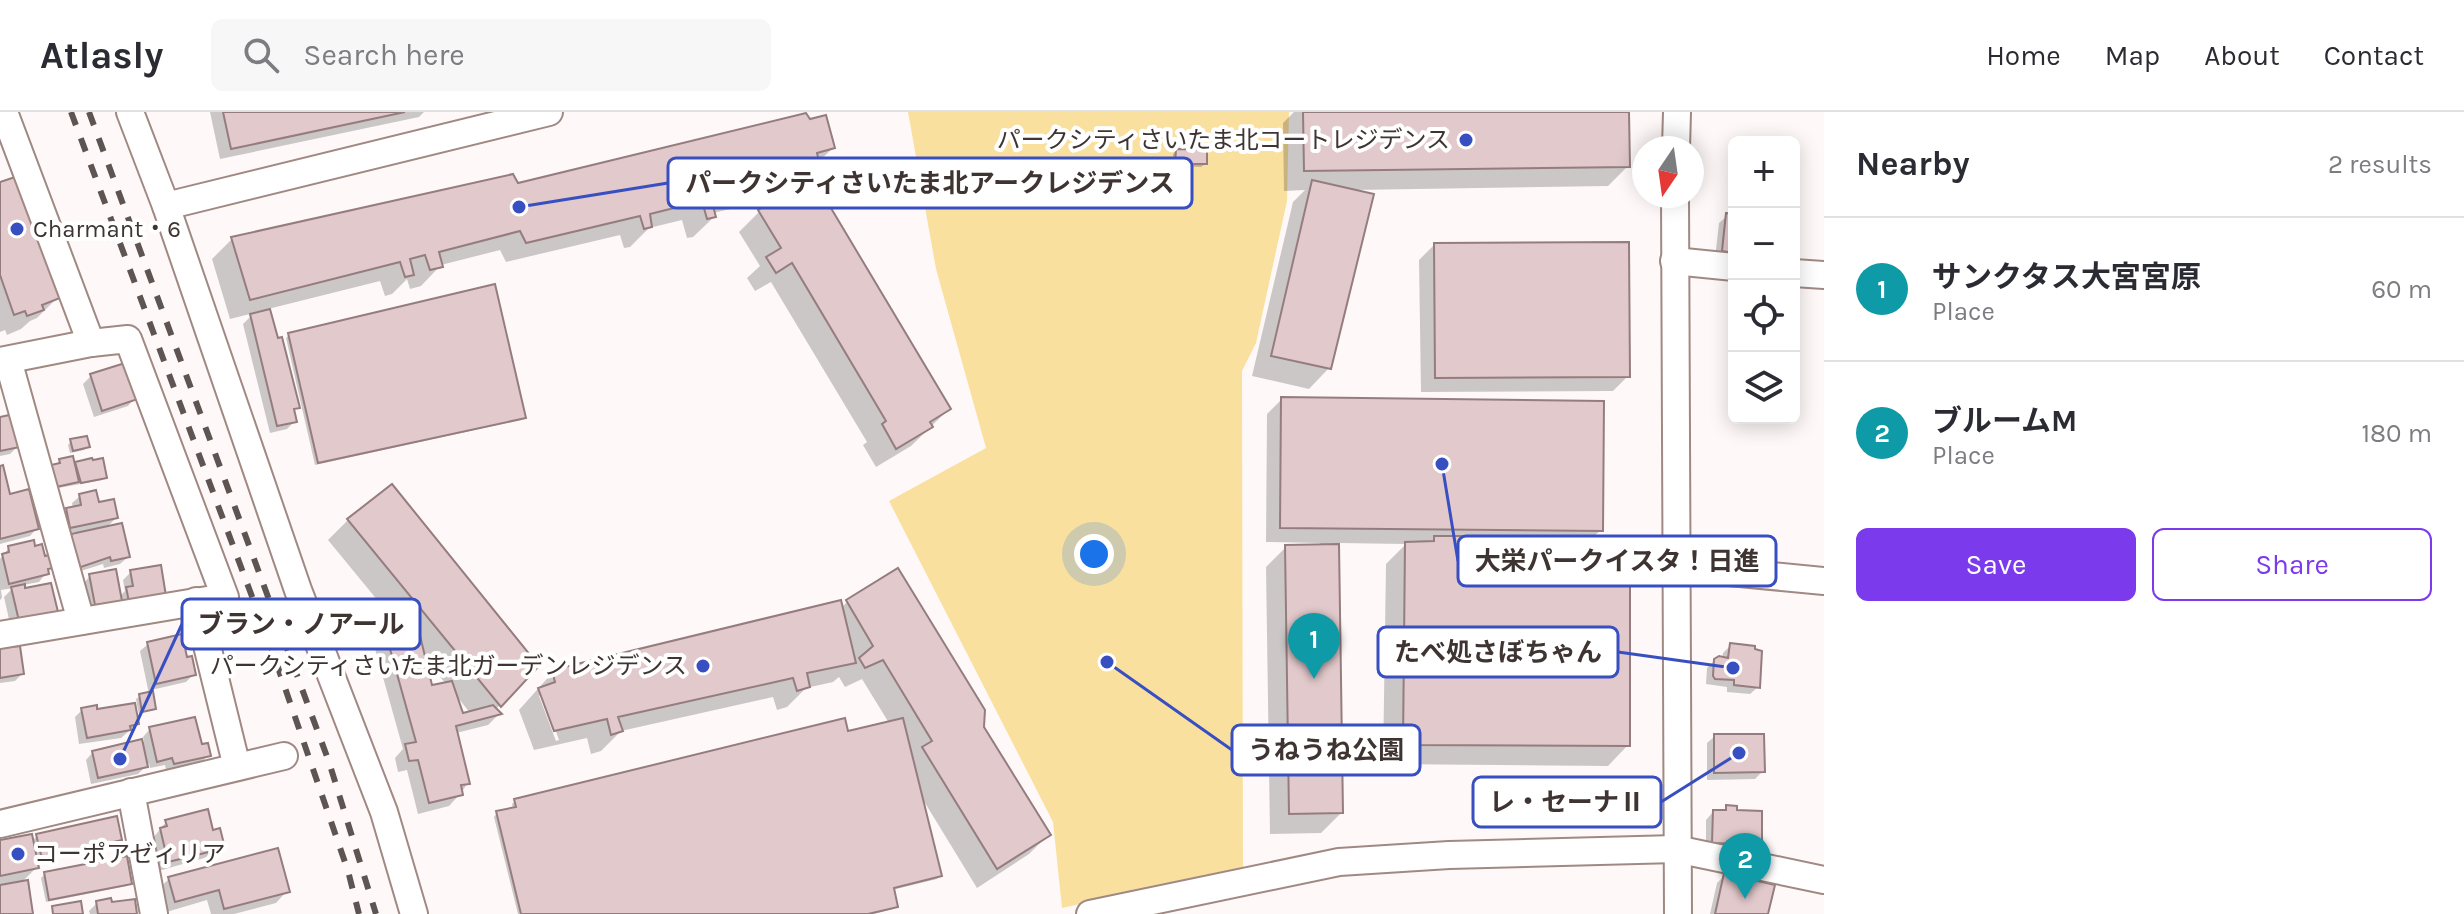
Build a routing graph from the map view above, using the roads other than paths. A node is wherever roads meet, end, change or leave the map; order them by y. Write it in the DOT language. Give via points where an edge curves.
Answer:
graph roads {
  1 [pos="4,112"];
  2 [pos="130,112"];
  3 [pos="549,112"];
  4 [pos="1677,112"];
  5 [pos="1676,136"];
  6 [pos="166,206"];
  7 [pos="1675,208"];
  8 [pos="1674,261"];
  9 [pos="1728,266"];
  10 [pos="1800,273"];
  11 [pos="1824,275"];
  12 [pos="91,343"];
  13 [pos="4,361"];
  14 [pos="1677,567"];
  15 [pos="1824,581"];
  16 [pos="196,601"];
  17 [pos="81,621"];
  18 [pos="0,635"];
  19 [pos="284,756"];
  20 [pos="237,767"];
  21 [pos="131,792"];
  22 [pos="0,824"];
  23 [pos="1676,849"];
  24 [pos="1824,880"];
  25 [pos="154,914"];
  26 [pos="414,914"];
  27 [pos="1090,914"];
  28 [pos="1678,914"];
  1 -- 12 [label="street"];
  2 -- 6 [label="street"];
  3 -- 6 [label="street"];
  4 -- 5 [label="street"];
  6 -- 26 [label="street" via="298,590 384,812"];
  7 -- 8 [label="street"];
  8 -- 9 [label="street"];
  8 -- 14 [label="street"];
  10 -- 11 [label="street"];
  12 -- 13 [label="street"];
  12 -- 16 [label="street" via="128,339 225,597"];
  13 -- 17 [label="street"];
  14 -- 15 [label="street"];
  14 -- 23 [label="street"];
  16 -- 17 [label="street"];
  16 -- 20 [label="street"];
  17 -- 18 [label="street"];
  19 -- 20 [label="street"];
  20 -- 21 [label="street"];
  21 -- 22 [label="street"];
  21 -- 25 [label="street"];
  23 -- 24 [label="street"];
  23 -- 27 [label="street" via="1339,862"];
  23 -- 28 [label="street"];
}
